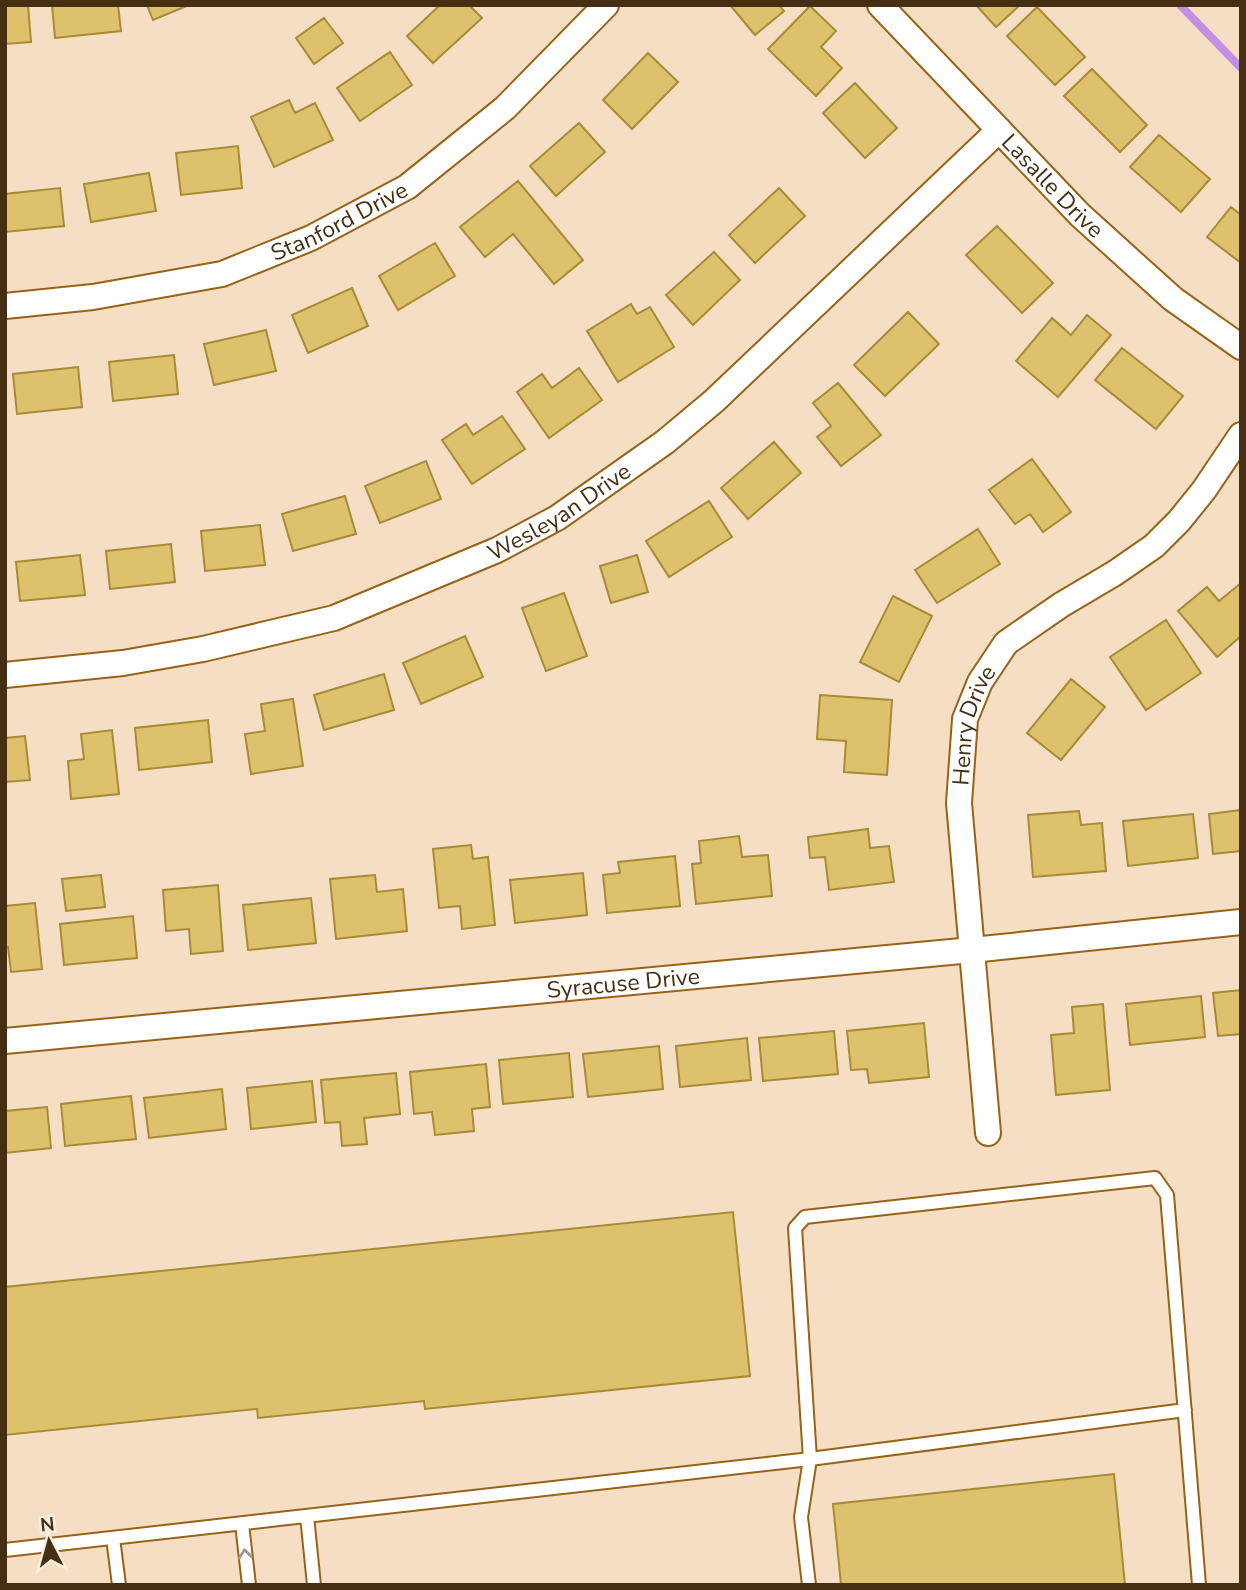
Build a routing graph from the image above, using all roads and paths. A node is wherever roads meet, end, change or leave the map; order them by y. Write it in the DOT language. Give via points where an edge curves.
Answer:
graph roads {
  1 [pos="606,5"];
  2 [pos="880,5"];
  3 [pos="999,130"];
  4 [pos="5,306"];
  5 [pos="1241,347"];
  6 [pos="1241,435"];
  7 [pos="5,675"];
  8 [pos="1241,922"];
  9 [pos="972,950"];
  10 [pos="5,1041"];
  11 [pos="988,1133"];
  12 [pos="1185,1410"];
  13 [pos="810,1459"];
  14 [pos="307,1516"];
  15 [pos="242,1524"];
  16 [pos="113,1538"];
  17 [pos="5,1550"];
  18 [pos="118,1585"];
  19 [pos="248,1585"];
  20 [pos="314,1585"];
  21 [pos="809,1585"];
  22 [pos="1199,1585"];
  1 -- 4 [label="street, Stanford Drive" via="505,108 407,187 311,238 222,274 93,297"];
  2 -- 3 [label="street, Lasalle Drive"];
  3 -- 5 [label="street, Lasalle Drive" via="1080,215 1173,299"];
  3 -- 7 [label="street, Wesleyan Drive" via="714,401 665,442 556,518 497,550 334,618 123,663"];
  6 -- 9 [label="street, Henry Drive" via="1204,490 1154,546 1006,643 980,681 965,719 959,803"];
  8 -- 9 [label="street, Syracuse Drive"];
  9 -- 10 [label="street, Syracuse Drive"];
  9 -- 11 [label="street, Henry Drive"];
  12 -- 13 [label="lane"];
  12 -- 13 [label="lane" via="1167,1195 1155,1178 805,1217 795,1228"];
  12 -- 22 [label="lane"];
  13 -- 14 [label="lane"];
  13 -- 21 [label="lane" via="801,1517"];
  14 -- 15 [label="lane"];
  14 -- 20 [label="lane"];
  15 -- 16 [label="lane"];
  19 -- 15 [label="lane, one-way"];
  16 -- 17 [label="lane"];
  16 -- 18 [label="lane"];
}
